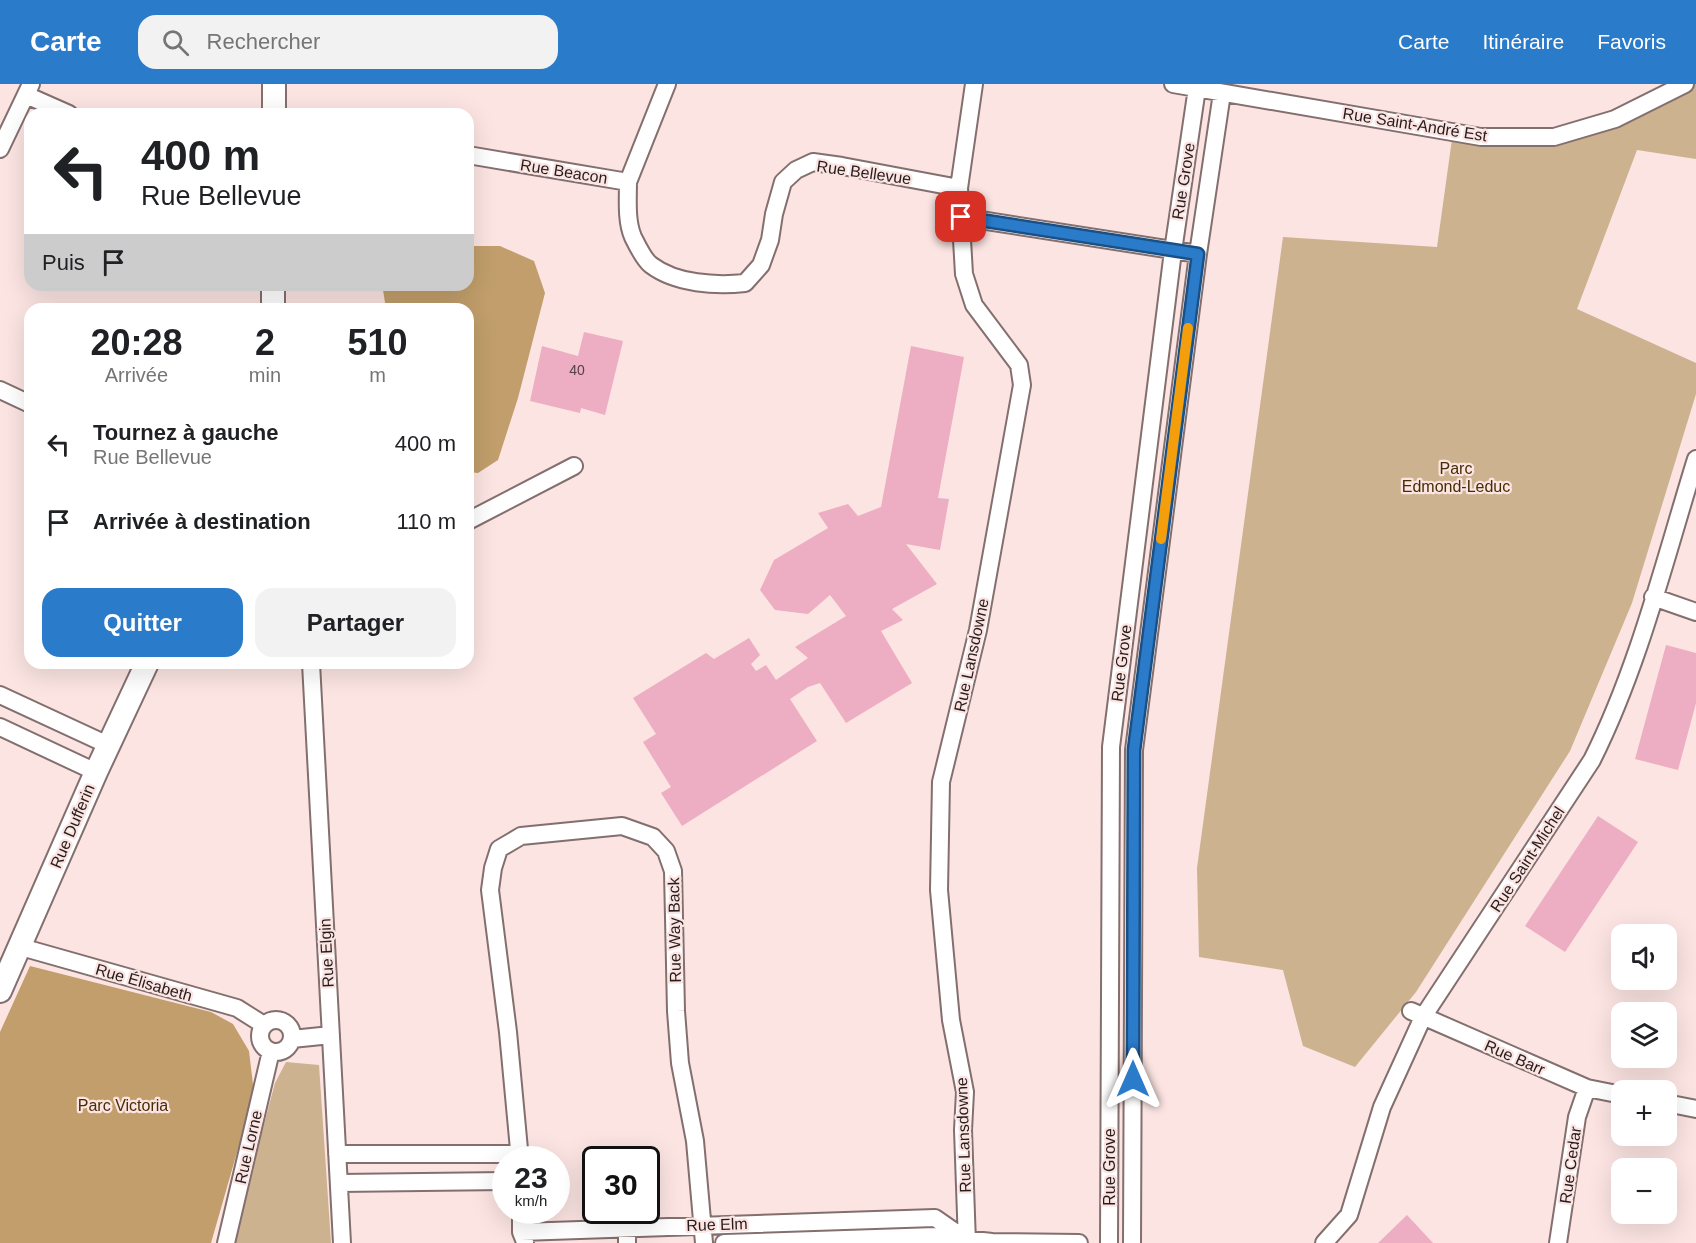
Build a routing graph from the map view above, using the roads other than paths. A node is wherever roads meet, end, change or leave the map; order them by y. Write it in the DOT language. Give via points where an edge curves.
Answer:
graph roads {
  1 [pos="274,84"];
  2 [pos="667,84"];
  3 [pos="974,84"];
  4 [pos="1173,84"];
  5 [pos="1685,84"];
  6 [pos="1197,88"];
  7 [pos="29,90"];
  8 [pos="1222,93"];
  9 [pos="59,108"];
  10 [pos="274,108"];
  11 [pos="0,149"];
  12 [pos="474,156"];
  13 [pos="628,182"];
  14 [pos="959,188"];
  15 [pos="961,217"];
  16 [pos="1173,251"];
  17 [pos="1198,254"];
  18 [pos="0,390"];
  19 [pos="24,401"];
  20 [pos="1696,459"];
  21 [pos="574,466"];
  22 [pos="474,518"];
  23 [pos="1653,597"];
  24 [pos="1696,612"];
  25 [pos="144,669"];
  26 [pos="311,669"];
  27 [pos="0,695"];
  28 [pos="0,727"];
  29 [pos="108,745"];
  30 [pos="96,771"];
  31 [pos="21,946"];
  32 [pos="0,991"];
  33 [pos="1417,1014"];
  34 [pos="264,1025"];
  35 [pos="331,1035"];
  36 [pos="292,1039"];
  37 [pos="271,1051"];
  38 [pos="1587,1089"];
  39 [pos="1611,1093"];
  40 [pos="1677,1105"];
  41 [pos="1696,1109"];
  42 [pos="519,1146"];
  43 [pos="337,1154"];
  44 [pos="443,1155"];
  45 [pos="492,1156"];
  46 [pos="492,1181"];
  47 [pos="444,1182"];
  48 [pos="339,1183"];
  49 [pos="805,1221"];
  50 [pos="704,1225"];
  51 [pos="627,1235"];
  52 [pos="523,1238"];
  53 [pos="806,1239"];
  54 [pos="968,1242"];
  55 [pos="226,1243"];
  56 [pos="342,1243"];
  57 [pos="704,1243"];
  58 [pos="724,1243"];
  59 [pos="1079,1243"];
  60 [pos="1109,1243"];
  61 [pos="1132,1243"];
  62 [pos="1324,1243"];
  63 [pos="1558,1243"];
  1 -- 10 [label="main road"];
  2 -- 13 [label="street, Rue Beacon"];
  3 -- 14 [label="street, Rue Lansdowne"];
  4 -- 6 [label="street, Rue Saint-André Est"];
  5 -- 8 [label="street, Rue Saint-André Est" via="1615,119 1554,137 1481,137"];
  6 -- 8 [label="street, Rue Saint-André Est"];
  6 -- 16 [label="street, Rue Grove"];
  7 -- 9 [label="street"];
  7 -- 11 [label="street"];
  8 -- 17 [label="street, Rue Grove"];
  12 -- 13 [label="street, Rue Beacon"];
  13 -- 14 [label="street, Rue Bellevue" via="632,236 649,264 679,278 723,285 745,283 761,265 783,182 813,162"];
  14 -- 15 [label="street, Rue Lansdowne"];
  15 -- 16 [label="street"];
  15 -- 54 [label="street, Rue Lansdowne" via="964,274 974,306 1019,365 1022,385 978,630 941,782 939,890 951,1020 965,1092"];
  16 -- 17 [label="street"];
  16 -- 60 [label="street, Rue Grove" via="1110,747"];
  17 -- 61 [label="street, Rue Grove" via="1134,750"];
  18 -- 19 [label="street"];
  20 -- 23 [label="street, Rue Saint-Michel"];
  21 -- 22 [label="street"];
  23 -- 24 [label="street"];
  23 -- 33 [label="street, Rue Saint-Michel" via="1618,703 1592,760"];
  25 -- 29 [label="main road, Rue Dufferin"];
  26 -- 35 [label="street, Rue Elgin"];
  27 -- 29 [label="street"];
  28 -- 30 [label="street"];
  29 -- 30 [label="main road, Rue Dufferin"];
  30 -- 31 [label="main road, Rue Dufferin"];
  31 -- 32 [label="main road, Rue Dufferin"];
  31 -- 34 [label="street, Rue Élisabeth" via="237,1008"];
  33 -- 38 [label="street, Rue Barr"];
  33 -- 62 [label="street, Rue Saint-Michel" via="1382,1107 1349,1215"];
  34 -- 36 [label="street" via="281,1021 290,1028"];
  34 -- 37 [label="street" via="262,1043"];
  35 -- 36 [label="street"];
  35 -- 43 [label="street, Rue Elgin"];
  36 -- 37 [label="street" via="283,1050"];
  37 -- 55 [label="street, Rue Lorne"];
  38 -- 39 [label="street, Rue Barr"];
  38 -- 63 [label="street, Rue Cedar" via="1577,1117"];
  40 -- 41 [label="street"];
  42 -- 50 [label="street, Rue Way Back" via="490,890 499,849 521,836 622,826 653,837 666,851 673,871 680,1063 695,1141"];
  43 -- 44 [label="street"];
  43 -- 48 [label="street, Rue Elgin"];
  44 -- 45 [label="street"];
  44 -- 47 [label="street"];
  46 -- 47 [label="street"];
  47 -- 48 [label="street"];
  48 -- 56 [label="street, Rue Elgin"];
  49 -- 50 [label="street, Rue Elm"];
  49 -- 53 [label="street"];
  49 -- 54 [label="street, Rue Elm" via="935,1218"];
  50 -- 51 [label="street, Rue Elm"];
  50 -- 57 [label="street, Rue Way Back"];
  51 -- 52 [label="street, Rue Elm"];
  53 -- 54 [label="street, Rue Elm" via="936,1236"];
  53 -- 58 [label="street, Rue Elm"];
  54 -- 59 [label="street, Rue Elm"];
}
